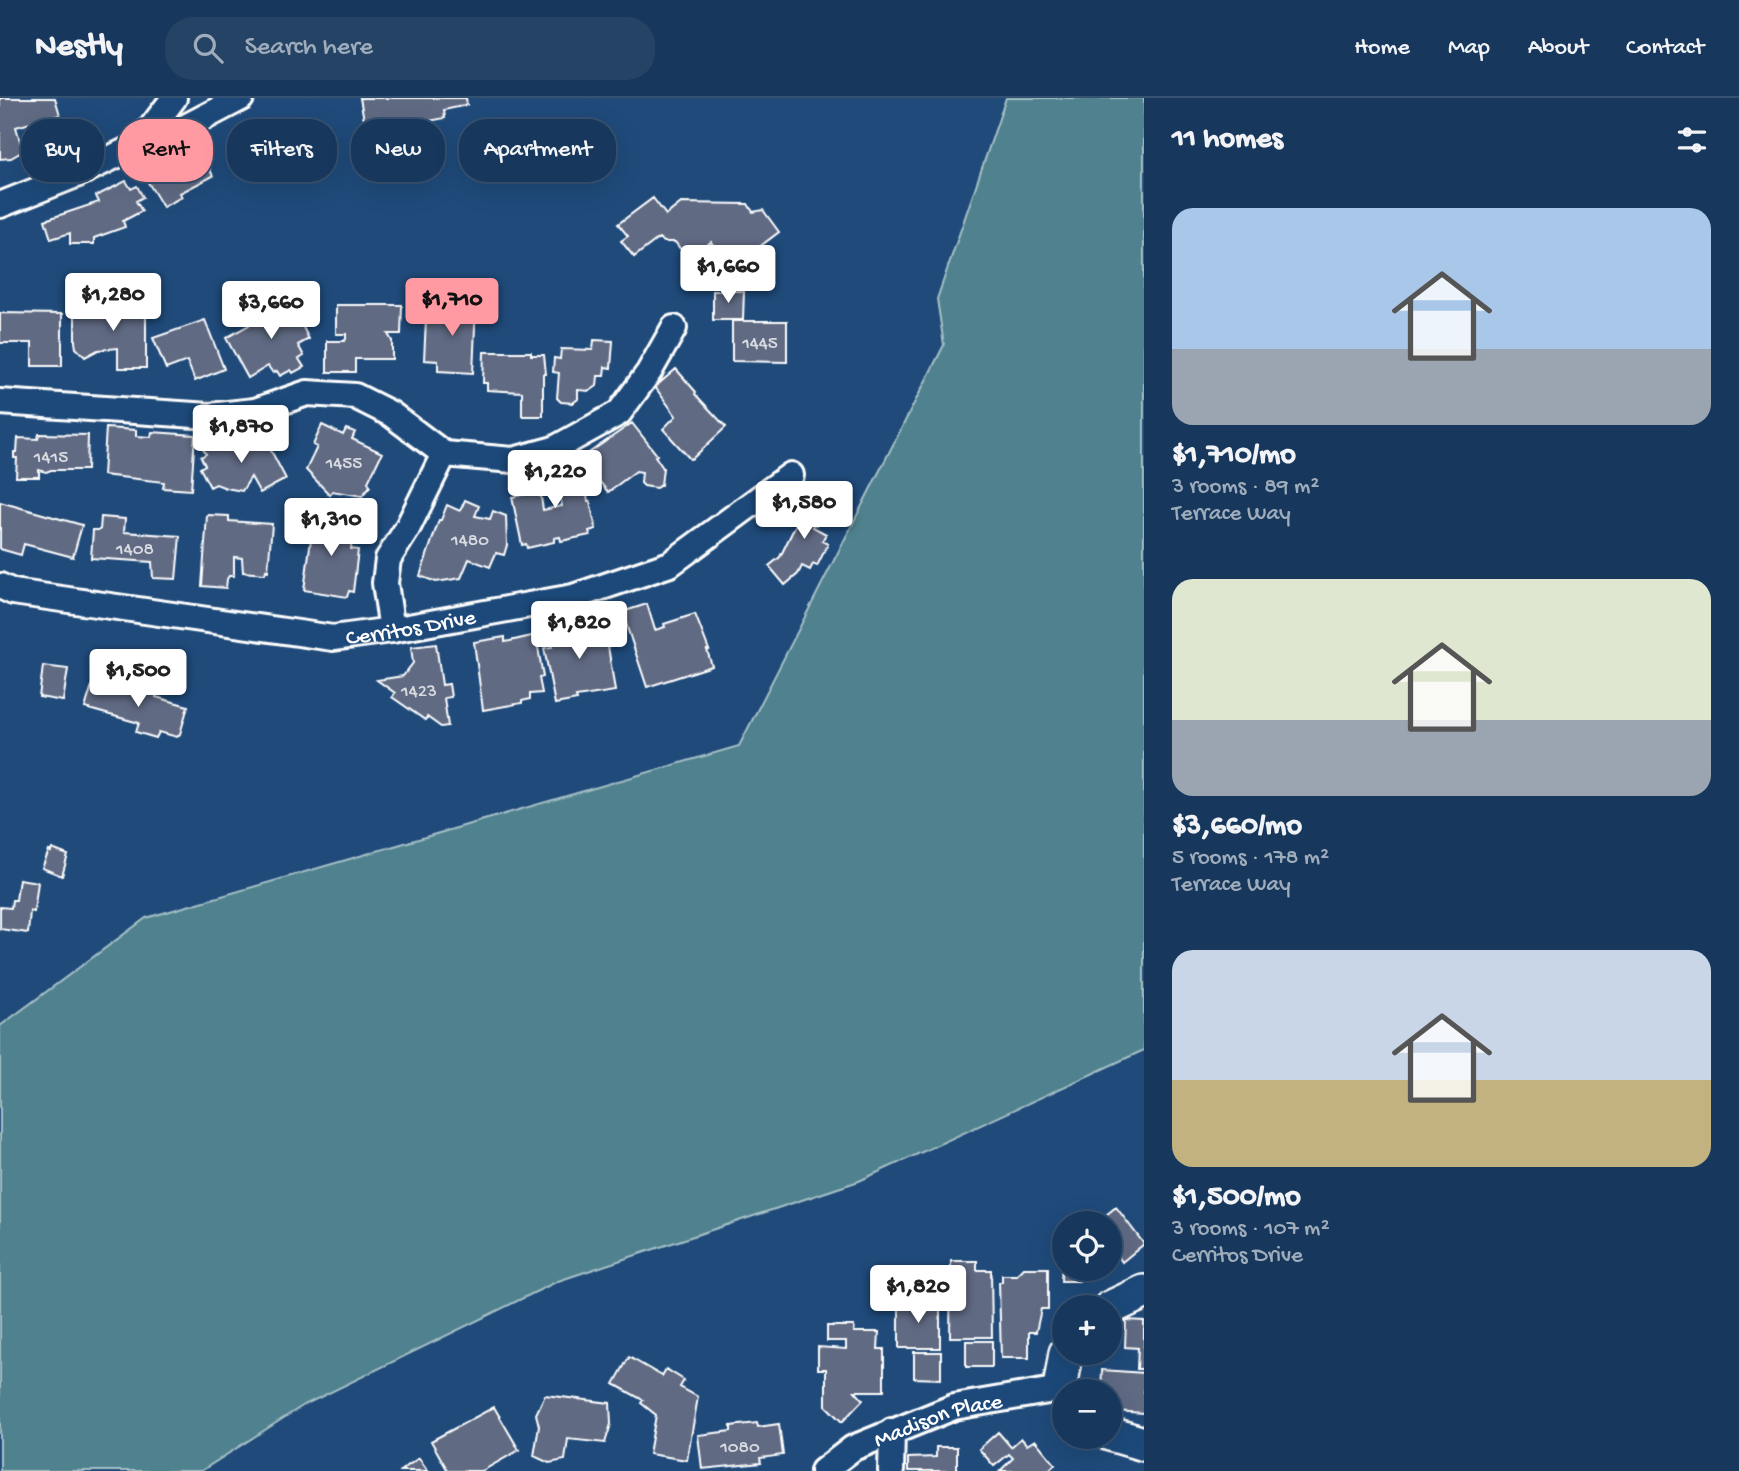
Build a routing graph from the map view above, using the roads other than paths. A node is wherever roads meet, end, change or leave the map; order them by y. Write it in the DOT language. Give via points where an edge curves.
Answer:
graph roads {
  1 [pos="174,98"];
  2 [pos="241,98"];
  3 [pos="158,119"];
  4 [pos="201,119"];
  5 [pos="118,155"];
  6 [pos="0,205"];
  7 [pos="674,328"];
  8 [pos="0,401"];
  9 [pos="444,454"];
  10 [pos="792,475"];
  11 [pos="0,586"];
  12 [pos="392,630"];
  13 [pos="1144,1292"];
  14 [pos="1122,1302"];
  15 [pos="1052,1392"];
  16 [pos="892,1431"];
  17 [pos="1122,1438"];
  18 [pos="1144,1444"];
  19 [pos="823,1471"];
  20 [pos="891,1471"];
  1 -- 3 [label="street"];
  2 -- 4 [label="street"];
  5 -- 6 [label="street"];
  7 -- 9 [label="street" via="620,414 554,449 513,460"];
  8 -- 9 [label="street" via="210,416 255,411 307,393 355,396 391,414"];
  9 -- 12 [label="street" via="388,559 385,583"];
  10 -- 12 [label="street, Cerritos Drive" via="670,564 573,597"];
  11 -- 12 [label="street, Cerritos Drive" via="13,592 333,638"];
  13 -- 14 [label="street"];
  15 -- 16 [label="street, Madison Place" via="954,1407"];
  16 -- 19 [label="street, Madison Place" via="853,1448"];
  16 -- 20 [label="street"];
  17 -- 18 [label="street"];
}
